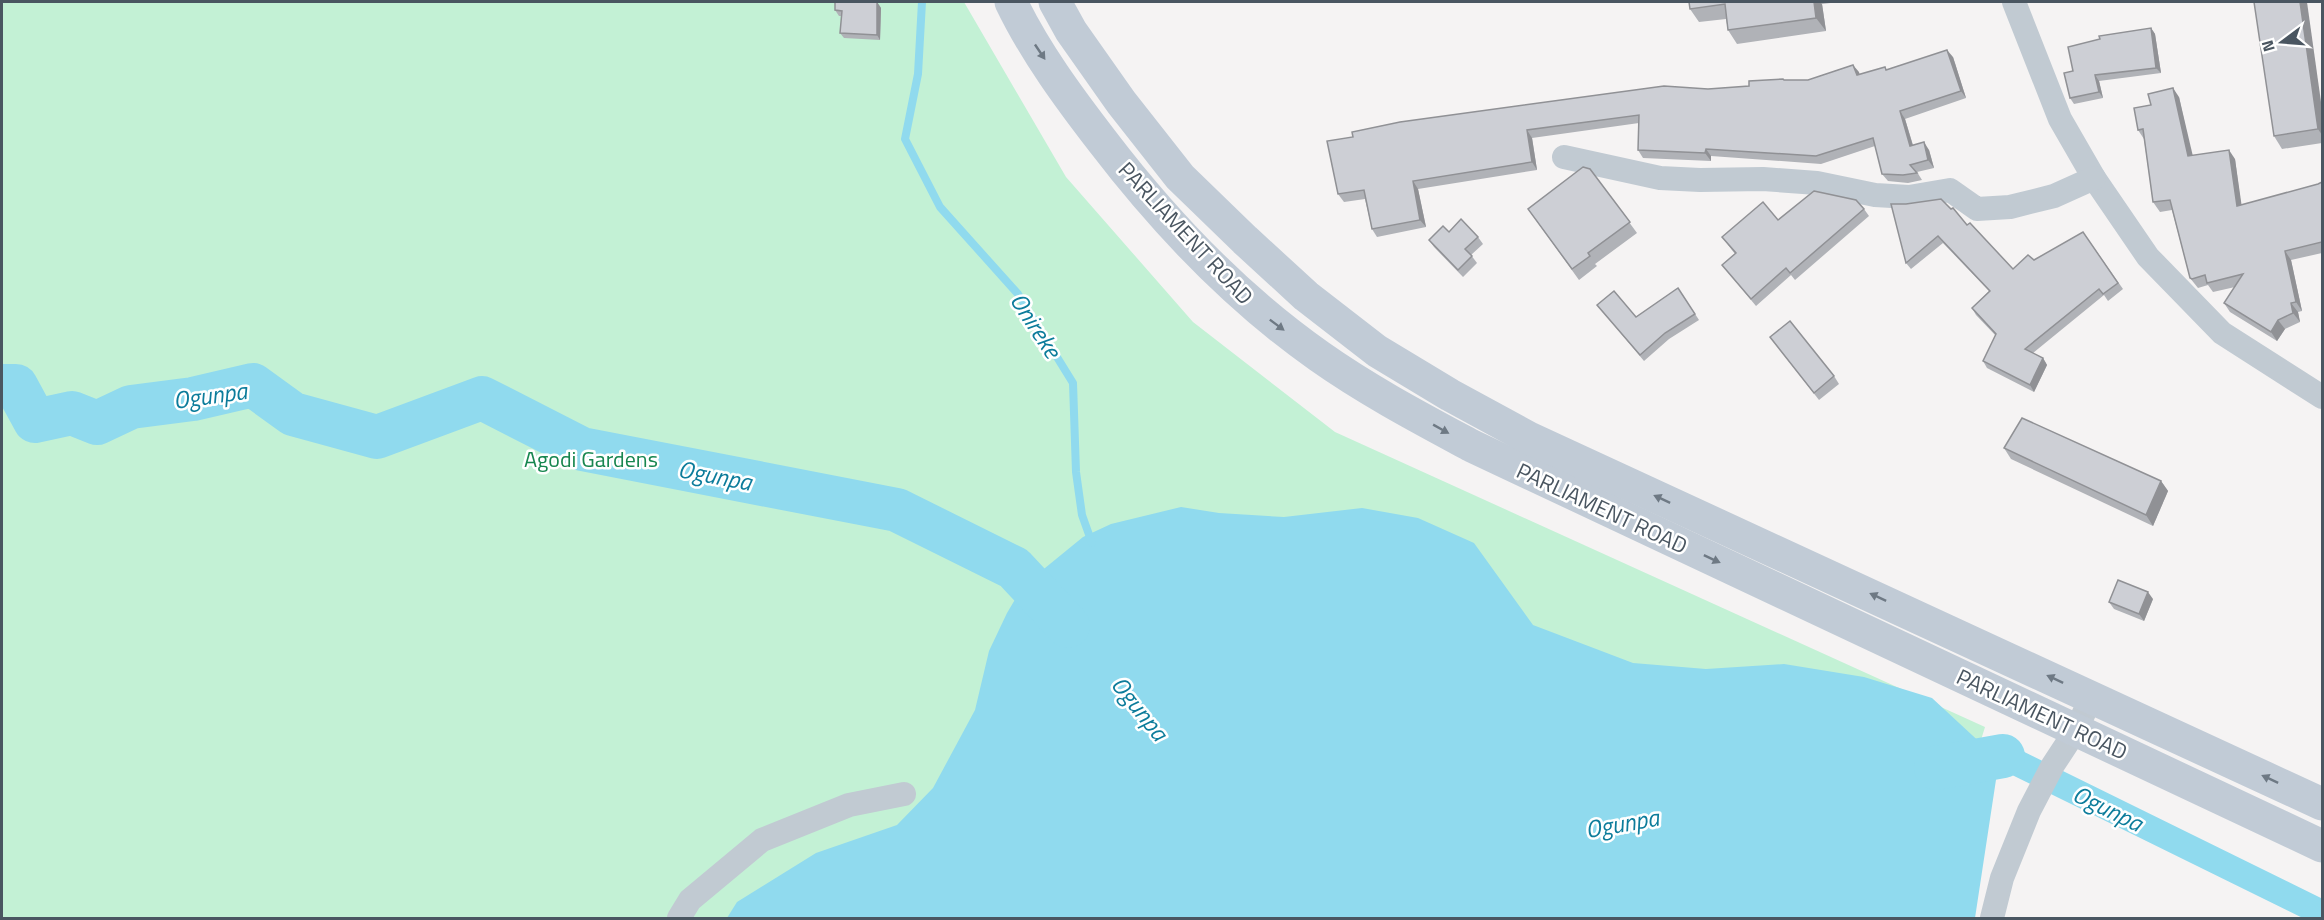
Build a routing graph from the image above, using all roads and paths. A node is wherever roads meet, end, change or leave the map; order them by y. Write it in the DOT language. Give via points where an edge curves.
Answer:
graph roads {
  1 [pos="1011,2"];
  2 [pos="1055,2"];
  3 [pos="2014,2"];
  4 [pos="1564,157"];
  5 [pos="2094,178"];
  6 [pos="2322,398"];
  7 [pos="2092,696"];
  8 [pos="2076,730"];
  9 [pos="904,794"];
  10 [pos="2322,804"];
  11 [pos="2322,846"];
  12 [pos="680,918"];
  13 [pos="1992,918"];
  1 -- 8 [label="main road, PARLIAMENT ROAD, one-way" via="1079,112 1133,181 1194,249 1257,309 1319,356 1472,446"];
  7 -- 2 [label="main road, PARLIAMENT ROAD, one-way" via="1528,438 1377,351 1306,296 1180,177 1120,102"];
  3 -- 5 [label="street" via="2060,119"];
  4 -- 5 [label="street" via="1660,178 1817,183 1875,195 1909,197 1950,190 1977,209 2010,207 2055,196"];
  5 -- 6 [label="street" via="2148,257 2222,333"];
  7 -- 8 [label="street"];
  10 -- 7 [label="main road, PARLIAMENT ROAD, one-way"];
  8 -- 11 [label="main road, PARLIAMENT ROAD"];
  8 -- 13 [label="street" via="2029,811 2002,878"];
  9 -- 12 [label="street" via="849,805 762,840 690,900"];
}
